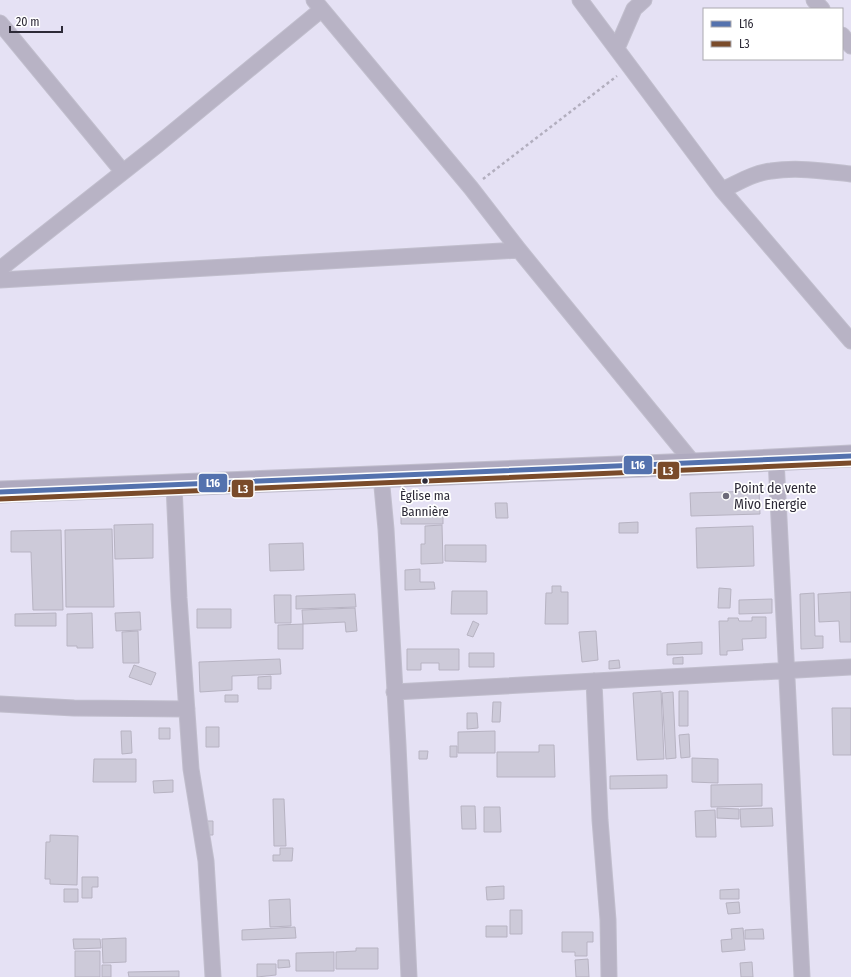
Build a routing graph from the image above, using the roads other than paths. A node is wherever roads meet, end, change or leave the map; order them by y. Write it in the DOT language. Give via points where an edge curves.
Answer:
graph roads {
  1 [pos="580,0"];
  2 [pos="644,0"];
  3 [pos="814,0"];
  4 [pos="318,5"];
  5 [pos="821,8"];
  6 [pos="0,23"];
  7 [pos="843,36"];
  8 [pos="851,46"];
  9 [pos="617,48"];
  10 [pos="123,172"];
  11 [pos="851,174"];
  12 [pos="722,190"];
  13 [pos="520,250"];
  14 [pos="0,269"];
  15 [pos="0,280"];
  16 [pos="851,341"];
  17 [pos="851,456"];
  18 [pos="776,459"];
  19 [pos="694,464"];
  20 [pos="381,476"];
  21 [pos="174,485"];
  22 [pos="0,492"];
  23 [pos="851,667"];
  24 [pos="786,670"];
  25 [pos="594,681"];
  26 [pos="394,692"];
  27 [pos="0,704"];
  28 [pos="187,709"];
  29 [pos="213,977"];
  30 [pos="409,977"];
  31 [pos="609,977"];
  32 [pos="802,977"];
  1 -- 9 [label="street"];
  2 -- 9 [label="street" via="634,9"];
  3 -- 5 [label="street"];
  4 -- 10 [label="street"];
  4 -- 13 [label="street"];
  6 -- 10 [label="street"];
  7 -- 8 [label="street"];
  9 -- 12 [label="street"];
  10 -- 14 [label="street"];
  11 -- 12 [label="street" via="809,169 770,171 748,177"];
  12 -- 16 [label="street"];
  13 -- 15 [label="street"];
  13 -- 19 [label="street"];
  17 -- 18 [label="main road"];
  18 -- 19 [label="main road"];
  18 -- 24 [label="street"];
  19 -- 20 [label="main road"];
  20 -- 21 [label="main road"];
  20 -- 26 [label="street"];
  21 -- 22 [label="main road"];
  21 -- 28 [label="street"];
  23 -- 24 [label="street"];
  24 -- 25 [label="street"];
  24 -- 32 [label="street"];
  25 -- 26 [label="street"];
  25 -- 31 [label="street"];
  26 -- 30 [label="street"];
  27 -- 28 [label="street" via="74,708"];
  28 -- 29 [label="street" via="190,769 206,861"];
}
